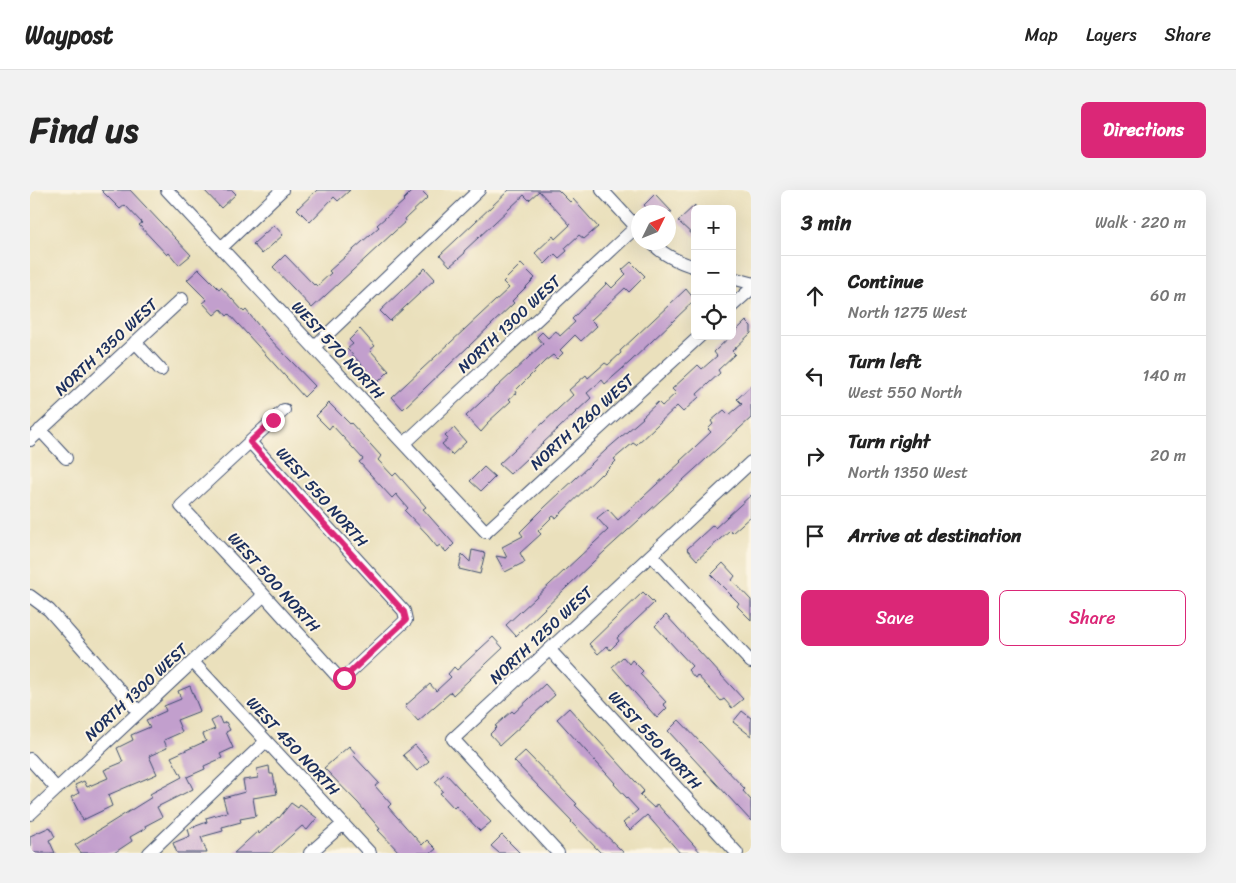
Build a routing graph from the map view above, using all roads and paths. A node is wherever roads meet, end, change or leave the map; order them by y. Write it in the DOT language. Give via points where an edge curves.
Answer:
graph roads {
  1 [pos="167,190"];
  2 [pos="282,190"];
  3 [pos="480,190"];
  4 [pos="602,190"];
  5 [pos="631,221"];
  6 [pos="631,234"];
  7 [pos="221,248"];
  8 [pos="658,250"];
  9 [pos="691,266"];
  10 [pos="736,279"];
  11 [pos="751,283"];
  12 [pos="751,289"];
  13 [pos="182,299"];
  14 [pos="736,302"];
  15 [pos="696,340"];
  16 [pos="136,342"];
  17 [pos="314,347"];
  18 [pos="162,370"];
  19 [pos="284,410"];
  20 [pos="40,430"];
  21 [pos="30,440"];
  22 [pos="250,442"];
  23 [pos="404,444"];
  24 [pos="66,458"];
  25 [pos="751,463"];
  26 [pos="486,532"];
  27 [pos="651,555"];
  28 [pos="264,595"];
  29 [pos="30,596"];
  30 [pos="549,649"];
  31 [pos="192,662"];
  32 [pos="751,662"];
  33 [pos="344,678"];
  34 [pos="139,712"];
  35 [pos="266,741"];
  36 [pos="30,759"];
  37 [pos="57,789"];
  38 [pos="30,814"];
  39 [pos="343,824"];
  40 [pos="148,853"];
  41 [pos="310,853"];
  42 [pos="370,853"];
  43 [pos="558,853"];
  44 [pos="736,853"];
  1 -- 7 [label="street, WEST 570 NORTH"];
  2 -- 7 [label="street"];
  3 -- 17 [label="street"];
  4 -- 5 [label="street"];
  6 -- 23 [label="street, NORTH 1300 WEST"];
  7 -- 17 [label="street, WEST 570 NORTH"];
  8 -- 9 [label="street"];
  10 -- 11 [label="street"];
  12 -- 14 [label="street"];
  13 -- 16 [label="street, NORTH 1350 WEST"];
  15 -- 26 [label="street, NORTH 1260 WEST"];
  16 -- 18 [label="street"];
  16 -- 20 [label="street, NORTH 1350 WEST"];
  17 -- 23 [label="street, WEST 570 NORTH"];
  19 -- 22 [label="street"];
  20 -- 21 [label="street, NORTH 1350 WEST"];
  20 -- 24 [label="street"];
  22 -- 28 [label="street, WEST 500 NORTH" via="181,506"];
  22 -- 33 [label="street, WEST 550 NORTH" via="404,612 406,620"];
  23 -- 26 [label="street, WEST 570 NORTH"];
  25 -- 27 [label="street, NORTH 1250 WEST"];
  27 -- 30 [label="street, NORTH 1250 WEST"];
  27 -- 32 [label="street"];
  28 -- 31 [label="street, NORTH 1300 WEST"];
  28 -- 33 [label="street, WEST 500 NORTH" via="337,676"];
  29 -- 34 [label="street" via="49,610"];
  30 -- 43 [label="street, NORTH 1250 WEST" via="453,738"];
  30 -- 44 [label="street, WEST 550 NORTH"];
  31 -- 34 [label="street, NORTH 1300 WEST"];
  31 -- 35 [label="street, WEST 450 NORTH"];
  34 -- 37 [label="street, NORTH 1300 WEST"];
  35 -- 39 [label="street, WEST 450 NORTH"];
  35 -- 40 [label="street"];
  36 -- 37 [label="street"];
  37 -- 38 [label="street, NORTH 1300 WEST"];
  39 -- 41 [label="street"];
  39 -- 42 [label="street, WEST 450 NORTH"];
}
